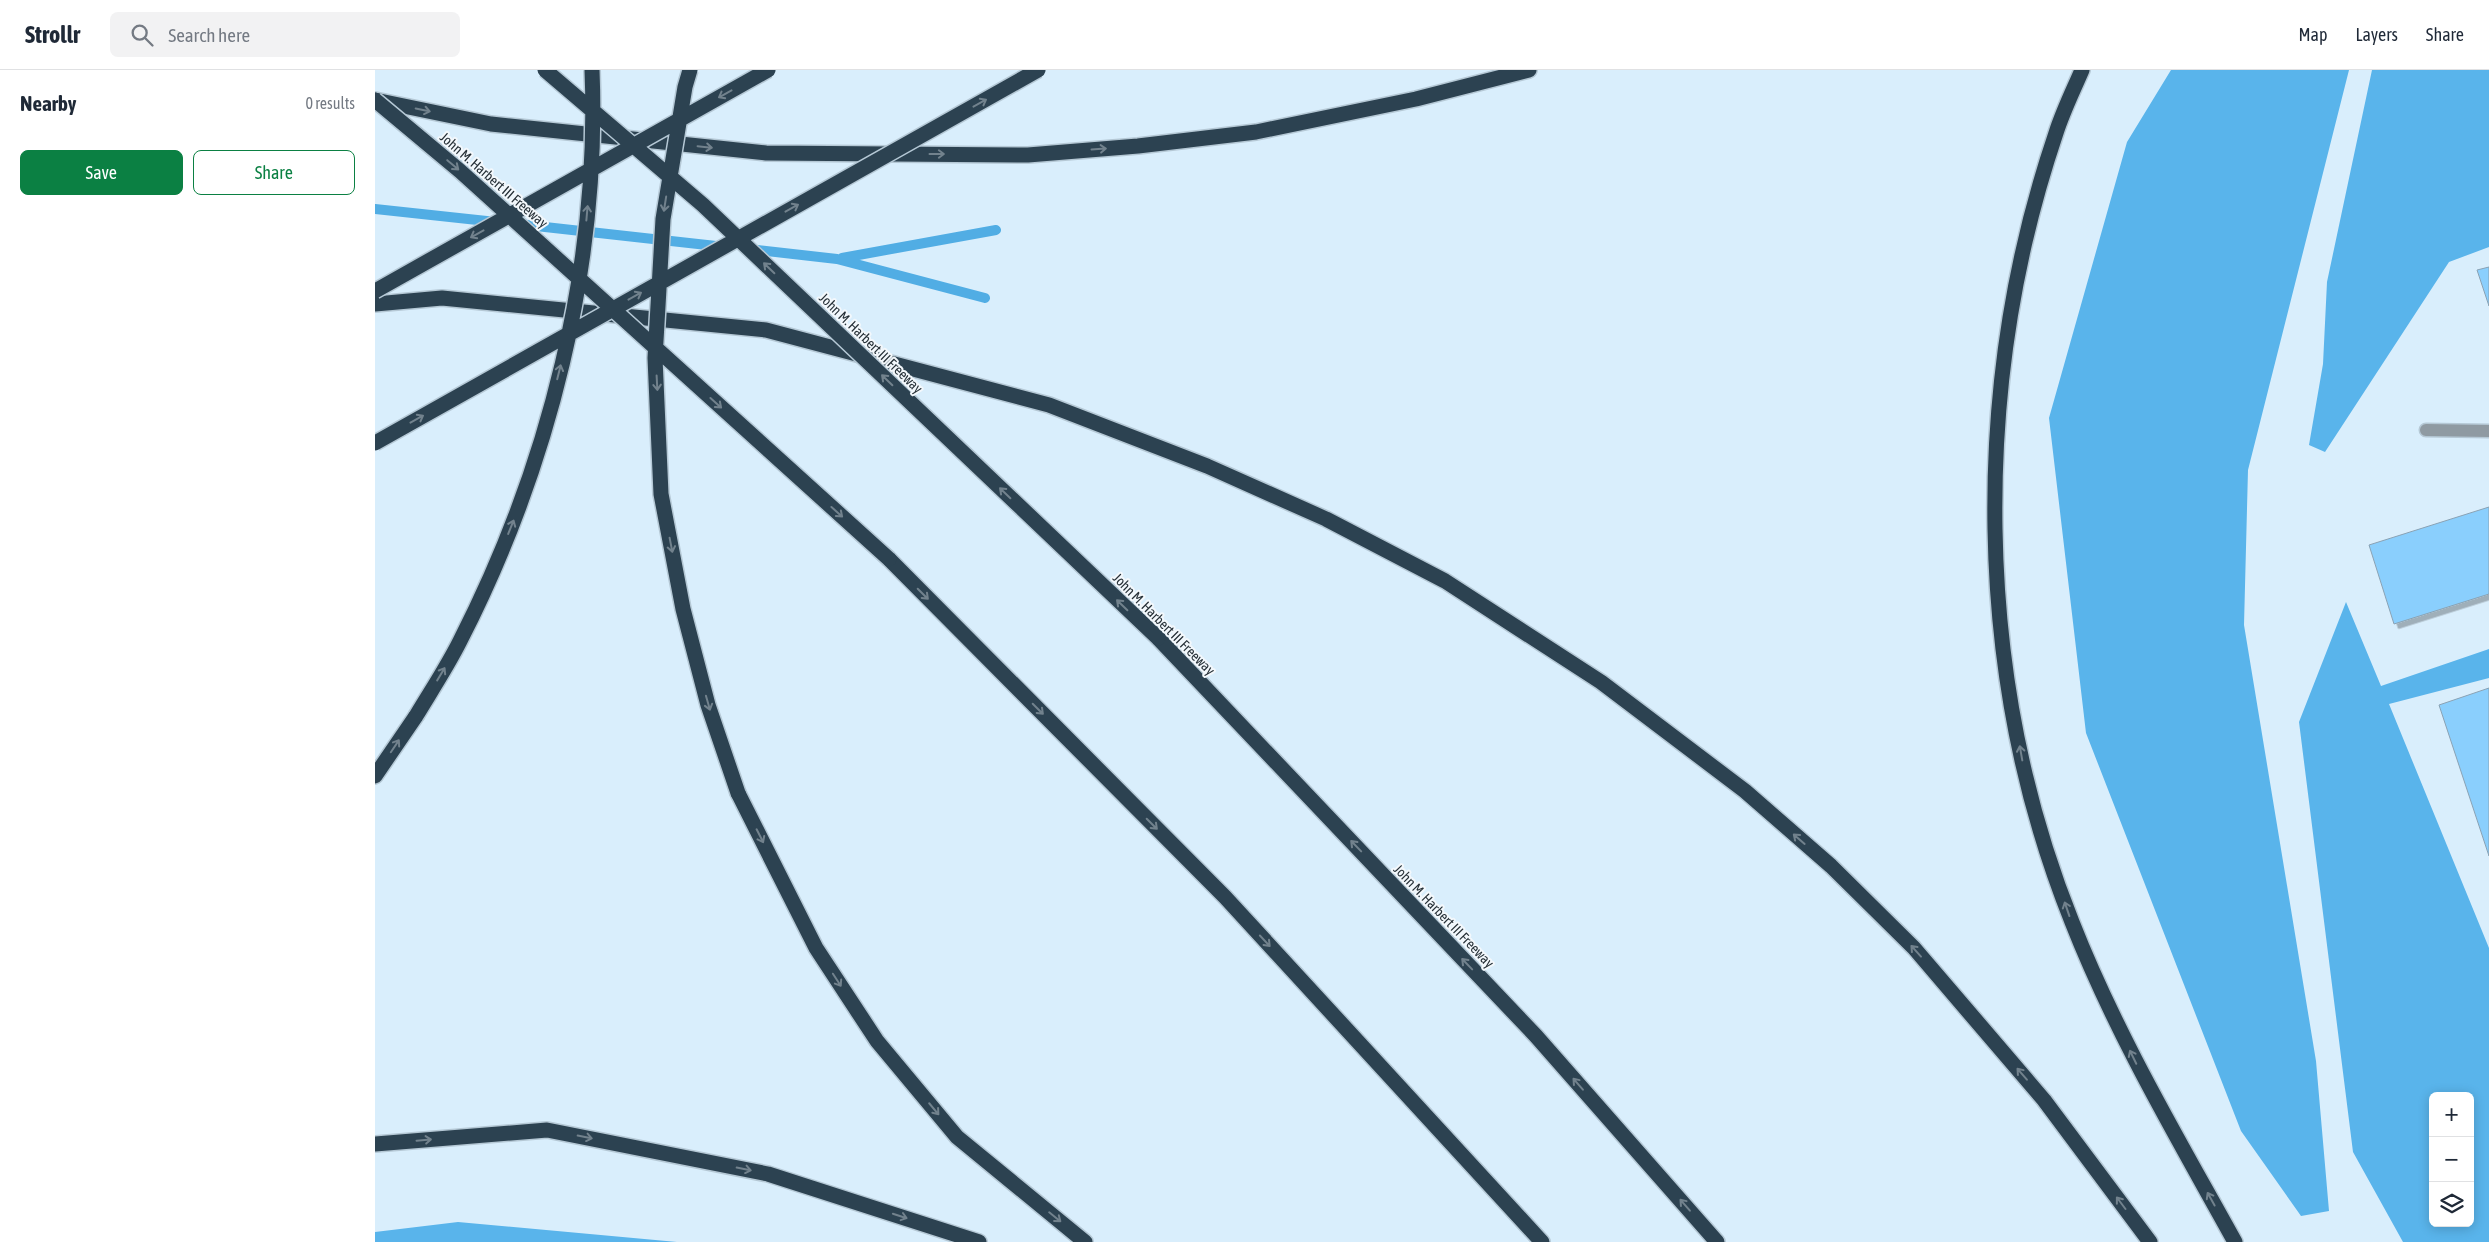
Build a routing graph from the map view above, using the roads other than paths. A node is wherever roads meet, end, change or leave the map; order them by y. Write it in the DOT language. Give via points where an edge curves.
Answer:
graph roads {
  1 [pos="545,70"];
  2 [pos="592,70"];
  3 [pos="690,70"];
  4 [pos="767,70"];
  5 [pos="1038,70"];
  6 [pos="1529,70"];
  7 [pos="2082,70"];
  8 [pos="375,100"];
  9 [pos="375,291"];
  10 [pos="375,304"];
  11 [pos="2426,430"];
  12 [pos="2489,431"];
  13 [pos="375,443"];
  14 [pos="375,776"];
  15 [pos="375,1144"];
  16 [pos="979,1242"];
  17 [pos="1085,1242"];
  18 [pos="1542,1242"];
  19 [pos="1717,1242"];
  20 [pos="2150,1242"];
  21 [pos="2235,1242"];
  19 -- 1 [label="highway, John M. Harbert III Freeway, one-way, bridge" via="1536,1036 1158,638 703,205"];
  14 -- 2 [label="highway, one-way, bridge" via="416,716 459,642 494,570 522,499 544,429 569,331 586,228 594,126"];
  3 -- 17 [label="highway, one-way, bridge" via="663,218 655,358 661,494 683,609 708,705 739,793 816,948 877,1041 957,1137"];
  4 -- 9 [label="highway, one-way, bridge"];
  13 -- 5 [label="highway, one-way, bridge"];
  8 -- 6 [label="highway, one-way" via="491,124 766,153 1027,155 1256,132 1416,99"];
  21 -- 7 [label="highway, one-way" via="2143,1076 2071,920 2022,761 2003,652 1995,558 1996,444 2009,325 2028,230 2056,132"];
  8 -- 18 [label="highway, John M. Harbert III Freeway, one-way, bridge" via="461,171 889,559 1225,897"];
  20 -- 10 [label="highway, one-way" via="2045,1100 1914,948 1831,866 1745,791 1601,682 1445,581 1326,519 1207,466 1049,405 766,330 442,298"];
  11 -- 12 [label="street"];
  15 -- 16 [label="highway, one-way" via="547,1130 768,1174"];
}
